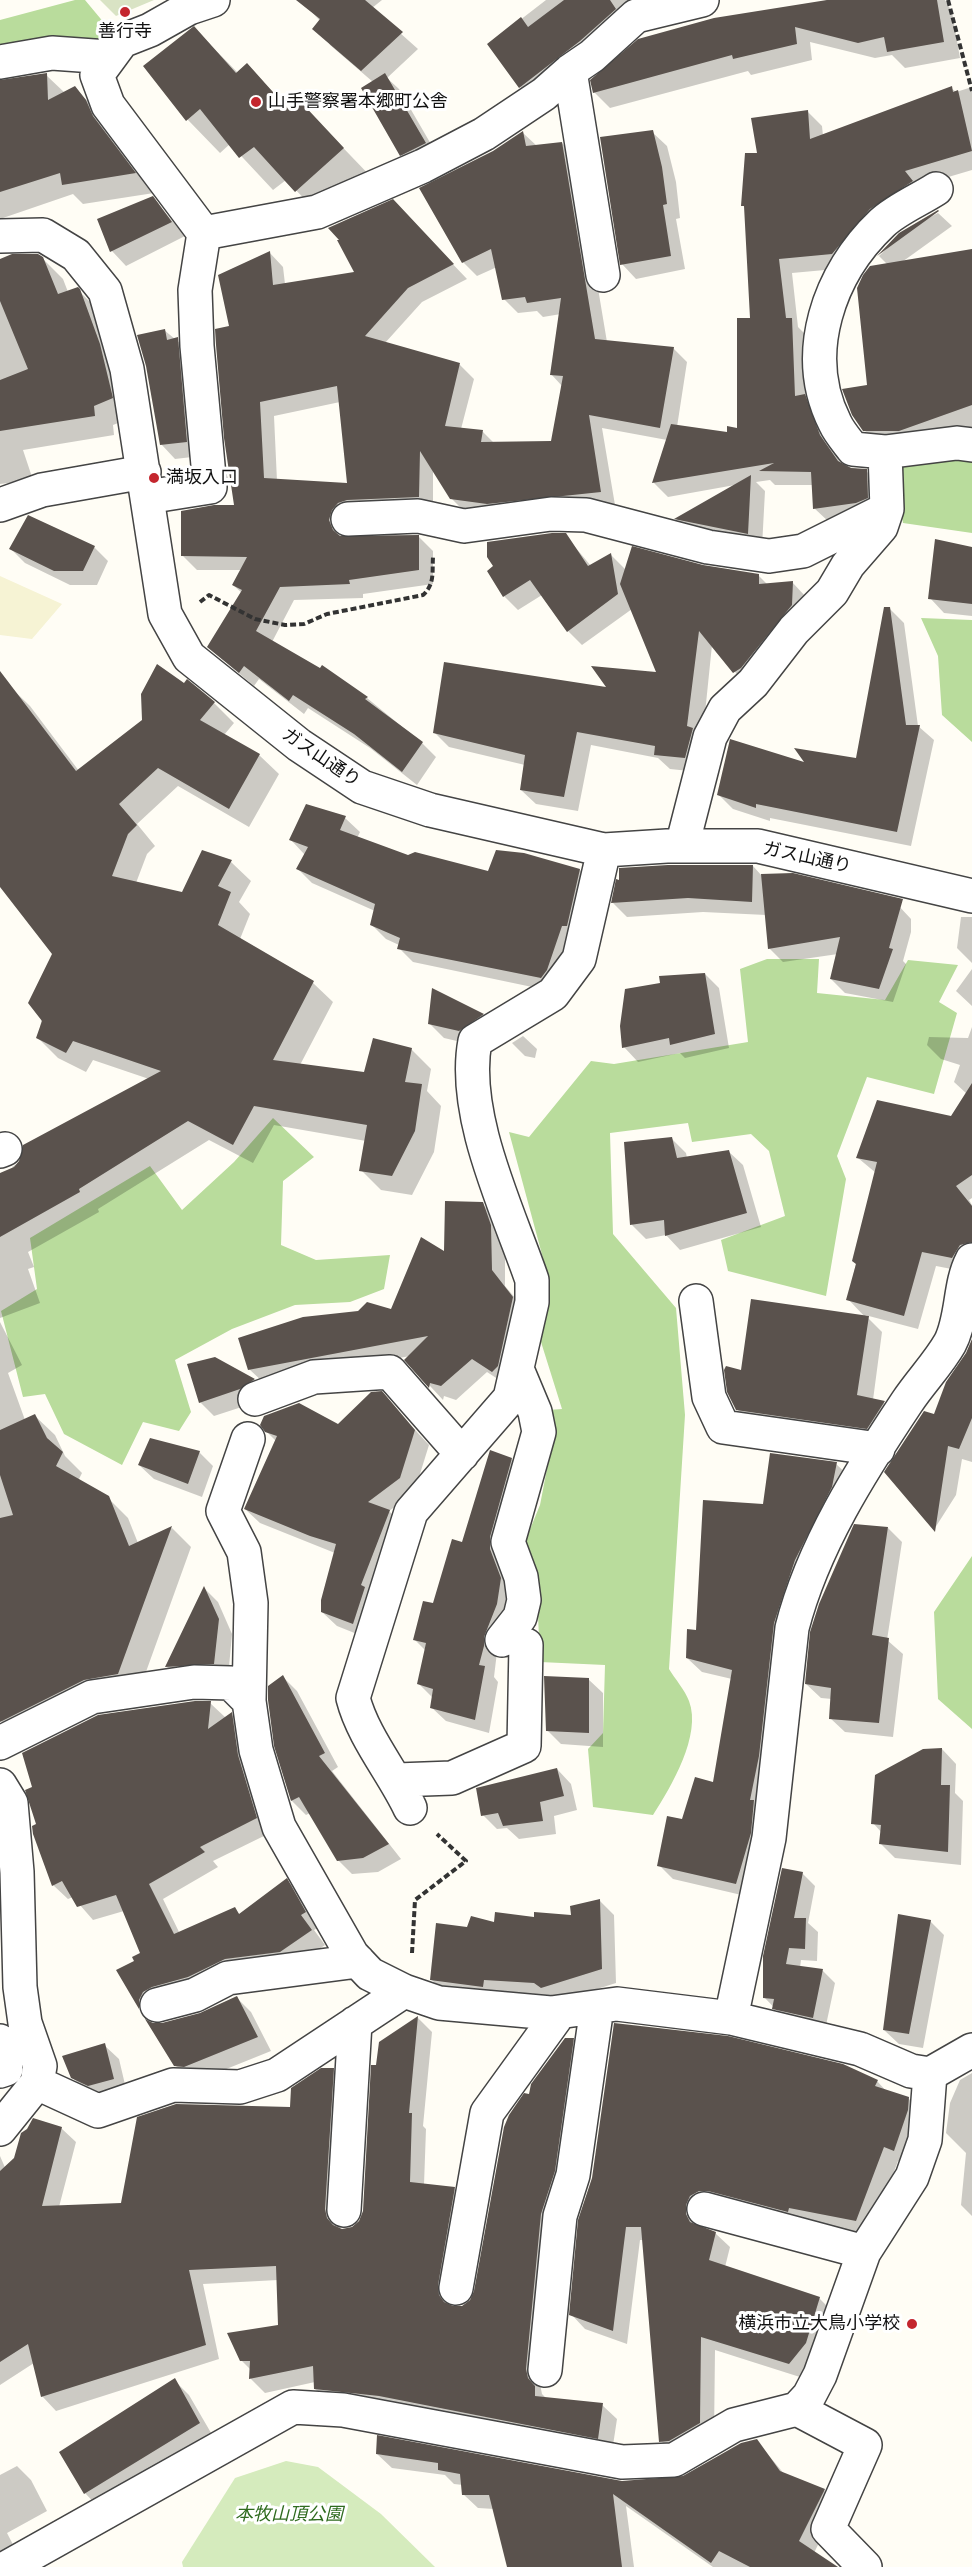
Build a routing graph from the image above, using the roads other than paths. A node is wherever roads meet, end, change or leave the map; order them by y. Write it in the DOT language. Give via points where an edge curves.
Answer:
graph roads {
  1 [pos="213,0"];
  2 [pos="702,0"];
  3 [pos="108,57"];
  4 [pos="0,62"];
  5 [pos="570,71"];
  6 [pos="936,189"];
  7 [pos="204,233"];
  8 [pos="0,236"];
  9 [pos="603,276"];
  10 [pos="972,445"];
  11 [pos="885,452"];
  12 [pos="145,485"];
  13 [pos="0,506"];
  14 [pos="886,509"];
  15 [pos="348,519"];
  16 [pos="682,846"];
  17 [pos="604,849"];
  18 [pos="972,896"];
  19 [pos="972,1260"];
  20 [pos="696,1301"];
  21 [pos="517,1369"];
  22 [pos="255,1400"];
  23 [pos="248,1439"];
  24 [pos="878,1449"];
  25 [pos="462,1454"];
  26 [pos="249,1701"];
  27 [pos="0,1743"];
  28 [pos="0,1785"];
  29 [pos="358,1961"];
  30 [pos="408,1992"];
  31 [pos="157,2005"];
  32 [pos="597,2007"];
  33 [pos="560,2012"];
  34 [pos="731,2018"];
  35 [pos="355,2023"];
  36 [pos="0,2041"];
  37 [pos="972,2050"];
  38 [pos="0,2071"];
  39 [pos="930,2074"];
  40 [pos="37,2083"];
  41 [pos="0,2129"];
  42 [pos="704,2209"];
  43 [pos="344,2210"];
  44 [pos="864,2252"];
  45 [pos="456,2288"];
  46 [pos="545,2370"];
  47 [pos="797,2409"];
  48 [pos="8,2567"];
  49 [pos="864,2567"];
  1 -- 3 [label="street" via="122,41"];
  2 -- 5 [label="street" via="636,16"];
  3 -- 4 [label="street" via="52,53"];
  3 -- 7 [label="street" via="96,75 108,105"];
  5 -- 7 [label="street" via="544,94 484,134 423,166 317,212"];
  5 -- 9 [label="street"];
  6 -- 11 [label="street" via="884,222 854,254 827,304 821,330 821,379 834,422 853,449"];
  7 -- 12 [label="street" via="195,290 210,488"];
  8 -- 12 [label="street, ガス山通り" via="43,235 76,255 105,291 127,369"];
  10 -- 11 [label="street" via="957,443"];
  11 -- 14 [label="street"];
  12 -- 13 [label="street" via="42,489"];
  12 -- 17 [label="street, ガス山通り" via="165,614 189,657 299,745 362,787 430,810"];
  14 -- 15 [label="street" via="803,551 769,556 708,547 586,515 550,514 464,526 418,516"];
  14 -- 16 [label="street" via="881,527 848,565 832,592 725,710 710,736"];
  16 -- 17 [label="street, ガス山通り"];
  16 -- 18 [label="street, ガス山通り" via="758,846"];
  17 -- 21 [label="street" via="579,959 553,994 475,1041 470,1066 478,1126 532,1280 532,1302"];
  19 -- 24 [label="street" via="966,1271 951,1340"];
  20 -- 24 [label="street" via="709,1397 723,1427"];
  21 -- 25 [label="street" via="510,1398"];
  21 -- 25 [label="street" via="536,1412 539,1432 508,1542 521,1576 524,1600 514,1643 524,1746 453,1778 403,1794 357,1715 353,1698 411,1512"];
  22 -- 25 [label="street" via="314,1377 390,1372"];
  23 -- 26 [label="street" via="223,1512 244,1552 251,1603"];
  24 -- 34 [label="street" via="837,1514 799,1600 792,1628 769,1838"];
  26 -- 27 [label="street" via="231,1683 194,1682 92,1696"];
  26 -- 29 [label="street" via="256,1750 279,1827"];
  28 -- 40 [label="street" via="11,1803 20,1987 25,2023 40,2066"];
  29 -- 30 [label="street" via="370,1974"];
  29 -- 31 [label="street" via="228,1978 195,1995"];
  30 -- 33 [label="street" via="439,2003"];
  30 -- 35 [label="street"];
  32 -- 33 [label="street"];
  32 -- 34 [label="street" via="616,2004"];
  32 -- 46 [label="street" via="573,2175 560,2216"];
  33 -- 45 [label="street" via="487,2113"];
  34 -- 39 [label="street" via="860,2049 911,2071"];
  35 -- 40 [label="street" via="277,2075 240,2086 173,2085 98,2111"];
  35 -- 43 [label="street"];
  36 -- 38 [label="street" via="6,2068"];
  37 -- 39 [label="street"];
  39 -- 44 [label="street" via="925,2140 912,2177"];
  40 -- 41 [label="street"];
  42 -- 44 [label="street"];
  44 -- 47 [label="street" via="820,2375 809,2397"];
  47 -- 48 [label="street" via="734,2425 674,2460 622,2462 343,2410 293,2407"];
  47 -- 49 [label="street" via="865,2445 828,2529"];
}
